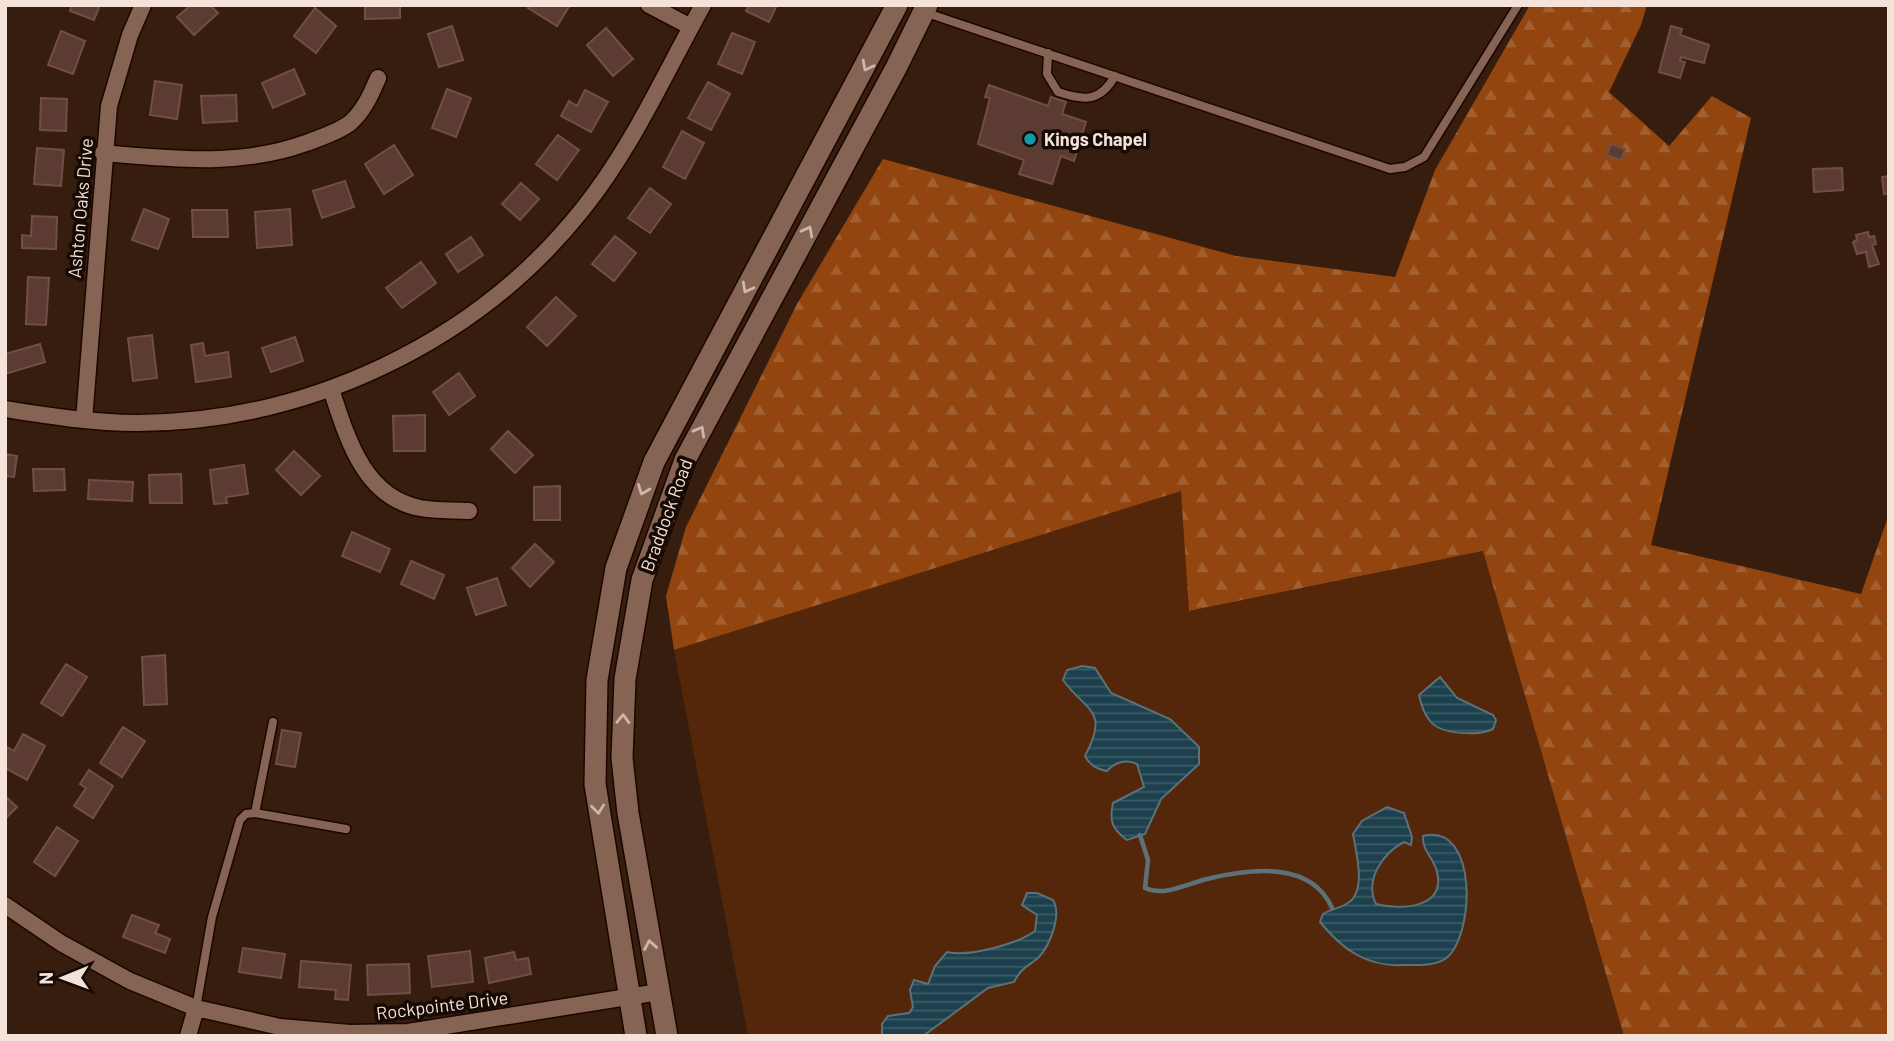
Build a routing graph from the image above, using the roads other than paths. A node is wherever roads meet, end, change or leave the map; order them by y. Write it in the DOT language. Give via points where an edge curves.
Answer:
graph roads {
  1 [pos="143,5"];
  2 [pos="649,5"];
  3 [pos="703,5"];
  4 [pos="897,5"];
  5 [pos="1518,5"];
  6 [pos="926,8"];
  7 [pos="691,27"];
  8 [pos="1048,53"];
  9 [pos="1115,76"];
  10 [pos="379,78"];
  11 [pos="103,153"];
  12 [pos="331,389"];
  13 [pos="5,409"];
  14 [pos="84,421"];
  15 [pos="469,511"];
  16 [pos="273,722"];
  17 [pos="255,813"];
  18 [pos="346,829"];
  19 [pos="5,905"];
  20 [pos="659,992"];
  21 [pos="629,998"];
  22 [pos="196,1008"];
  23 [pos="408,1034"];
  24 [pos="188,1036"];
  25 [pos="636,1036"];
  26 [pos="667,1036"];
  1 -- 11 [label="street, Ashton Oaks Drive" via="116,75"];
  2 -- 7 [label="street"];
  3 -- 7 [label="street"];
  4 -- 21 [label="main road, Braddock Road, one-way" via="654,462 617,568 597,680 595,784"];
  5 -- 9 [label="lane" via="1431,148 1405,167 1390,169"];
  6 -- 8 [label="lane"];
  20 -- 6 [label="main road, Braddock Road, one-way" via="622,758 625,679 642,580 684,460"];
  7 -- 12 [label="street" via="616,164 541,255 496,296 443,334"];
  8 -- 9 [label="lane"];
  8 -- 9 [label="lane" via="1047,74 1058,92 1079,100 1107,89"];
  10 -- 11 [label="street" via="367,103 350,122 286,150 213,160"];
  11 -- 14 [label="street, Ashton Oaks Drive"];
  12 -- 14 [label="street" via="203,419"];
  12 -- 15 [label="street" via="356,457 379,487 417,508"];
  13 -- 14 [label="street"];
  16 -- 17 [label="lane"];
  17 -- 18 [label="lane"];
  17 -- 22 [label="lane" via="246,814 236,828 212,917"];
  19 -- 22 [label="street, Rockpointe Drive" via="96,965"];
  20 -- 21 [label="street, Rockpointe Drive"];
  20 -- 26 [label="main road, Braddock Road"];
  21 -- 23 [label="street, Rockpointe Drive"];
  21 -- 25 [label="main road, Braddock Road"];
  22 -- 23 [label="street, Rockpointe Drive" via="315,1031"];
  22 -- 24 [label="street"];
}
